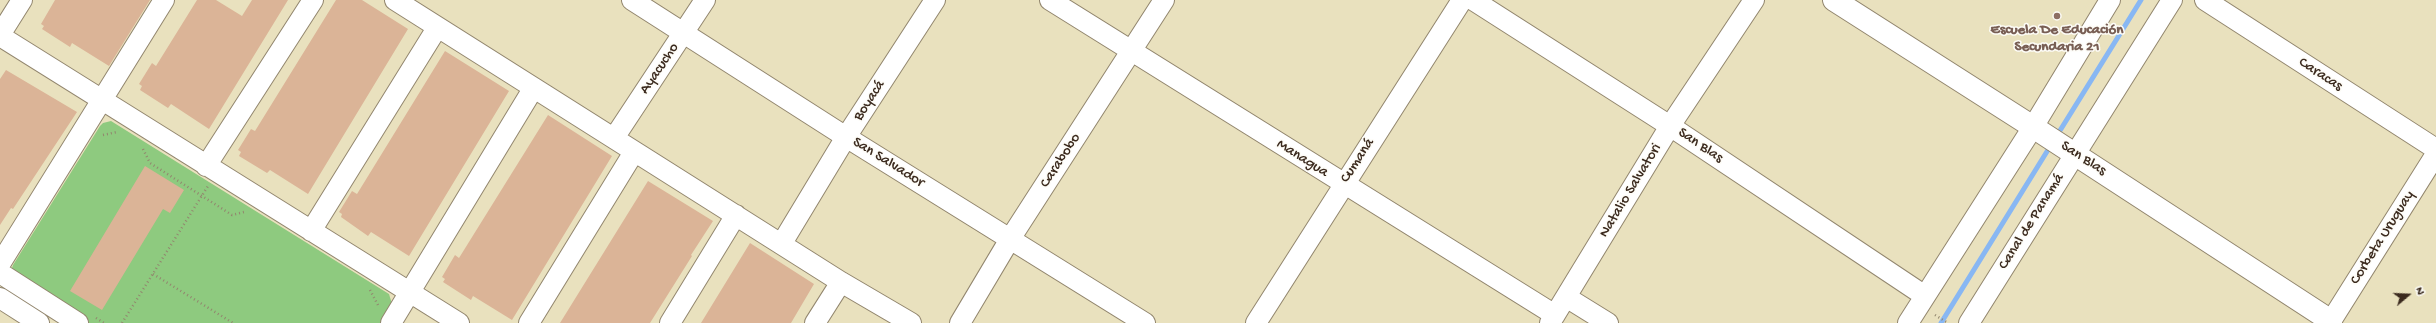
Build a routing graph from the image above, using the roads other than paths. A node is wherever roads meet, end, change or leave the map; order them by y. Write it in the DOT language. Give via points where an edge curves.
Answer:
graph roads {
  1 [pos="22,0"];
  2 [pos="164,0"];
  3 [pos="313,0"];
  4 [pos="395,0"];
  5 [pos="632,0"];
  6 [pos="705,0"];
  7 [pos="935,0"];
  8 [pos="1050,0"];
  9 [pos="1164,0"];
  10 [pos="1462,0"];
  11 [pos="1473,0"];
  12 [pos="1754,0"];
  13 [pos="1834,0"];
  14 [pos="2110,0"];
  15 [pos="2172,0"];
  16 [pos="2205,0"];
  17 [pos="437,28"];
  18 [pos="685,32"];
  19 [pos="0,36"];
  20 [pos="1131,52"];
  21 [pos="534,89"];
  22 [pos="103,100"];
  23 [pos="1670,126"];
  24 [pos="2038,130"];
  25 [pos="846,137"];
  26 [pos="614,138"];
  27 [pos="2436,149"];
  28 [pos="2071,151"];
  29 [pos="634,152"];
  30 [pos="2436,154"];
  31 [pos="211,169"];
  32 [pos="1343,184"];
  33 [pos="736,215"];
  34 [pos="311,231"];
  35 [pos="1010,239"];
  36 [pos="782,243"];
  37 [pos="0,264"];
  38 [pos="0,273"];
  39 [pos="841,282"];
  40 [pos="410,291"];
  41 [pos="1925,296"];
  42 [pos="1566,297"];
  43 [pos="0,298"];
  44 [pos="383,318"];
  45 [pos="85,319"];
  46 [pos="1552,319"];
  47 [pos="1977,320"];
  48 [pos="2330,322"];
  49 [pos="39,323"];
  50 [pos="459,323"];
  51 [pos="529,323"];
  52 [pos="670,323"];
  53 [pos="815,323"];
  54 [pos="911,323"];
  55 [pos="960,323"];
  56 [pos="1145,323"];
  57 [pos="1256,323"];
  58 [pos="1608,323"];
  59 [pos="1908,323"];
  1 -- 19 [label="street"];
  2 -- 22 [label="street"];
  3 -- 31 [label="street"];
  4 -- 17 [label="street"];
  5 -- 18 [label="street, San Salvador"];
  6 -- 18 [label="street, Ayacucho"];
  7 -- 25 [label="street, Boyacá"];
  8 -- 20 [label="street, Managua"];
  9 -- 20 [label="street, Carabobo"];
  10 -- 32 [label="street, Cumaná"];
  11 -- 23 [label="street, San Blas"];
  12 -- 23 [label="street, Natalio Salvatori"];
  13 -- 24 [label="street, San Blas"];
  14 -- 24 [label="street"];
  15 -- 28 [label="street, Canal de Panamá"];
  16 -- 27 [label="street, Caracas"];
  17 -- 21 [label="street"];
  17 -- 34 [label="street"];
  18 -- 25 [label="street, San Salvador"];
  18 -- 26 [label="street, Ayacucho"];
  19 -- 22 [label="street"];
  20 -- 32 [label="street, Managua"];
  20 -- 35 [label="street, Carabobo"];
  21 -- 26 [label="street"];
  21 -- 40 [label="street"];
  22 -- 31 [label="street"];
  22 -- 37 [label="street"];
  23 -- 41 [label="street, San Blas"];
  23 -- 42 [label="street, Natalio Salvatori"];
  24 -- 28 [label="street, San Blas"];
  24 -- 41 [label="street"];
  25 -- 35 [label="street, San Salvador"];
  25 -- 36 [label="street, Boyacá"];
  26 -- 29 [label="street"];
  28 -- 47 [label="street, Canal de Panamá"];
  28 -- 48 [label="street, San Blas"];
  29 -- 33 [label="street"];
  29 -- 51 [label="street"];
  30 -- 48 [label="street, Corbeta Uruguay"];
  31 -- 34 [label="street"];
  32 -- 46 [label="street, Managua"];
  32 -- 57 [label="street, Cumaná"];
  33 -- 36 [label="street"];
  33 -- 52 [label="street"];
  34 -- 40 [label="street"];
  35 -- 55 [label="street, Carabobo"];
  35 -- 56 [label="street, San Salvador"];
  36 -- 39 [label="street"];
  38 -- 45 [label="street"];
  39 -- 53 [label="street"];
  39 -- 54 [label="street"];
  40 -- 44 [label="street"];
  40 -- 50 [label="street"];
  41 -- 59 [label="street"];
  42 -- 46 [label="street, Natalio Salvatori"];
  42 -- 58 [label="street"];
  43 -- 49 [label="street"];
}
